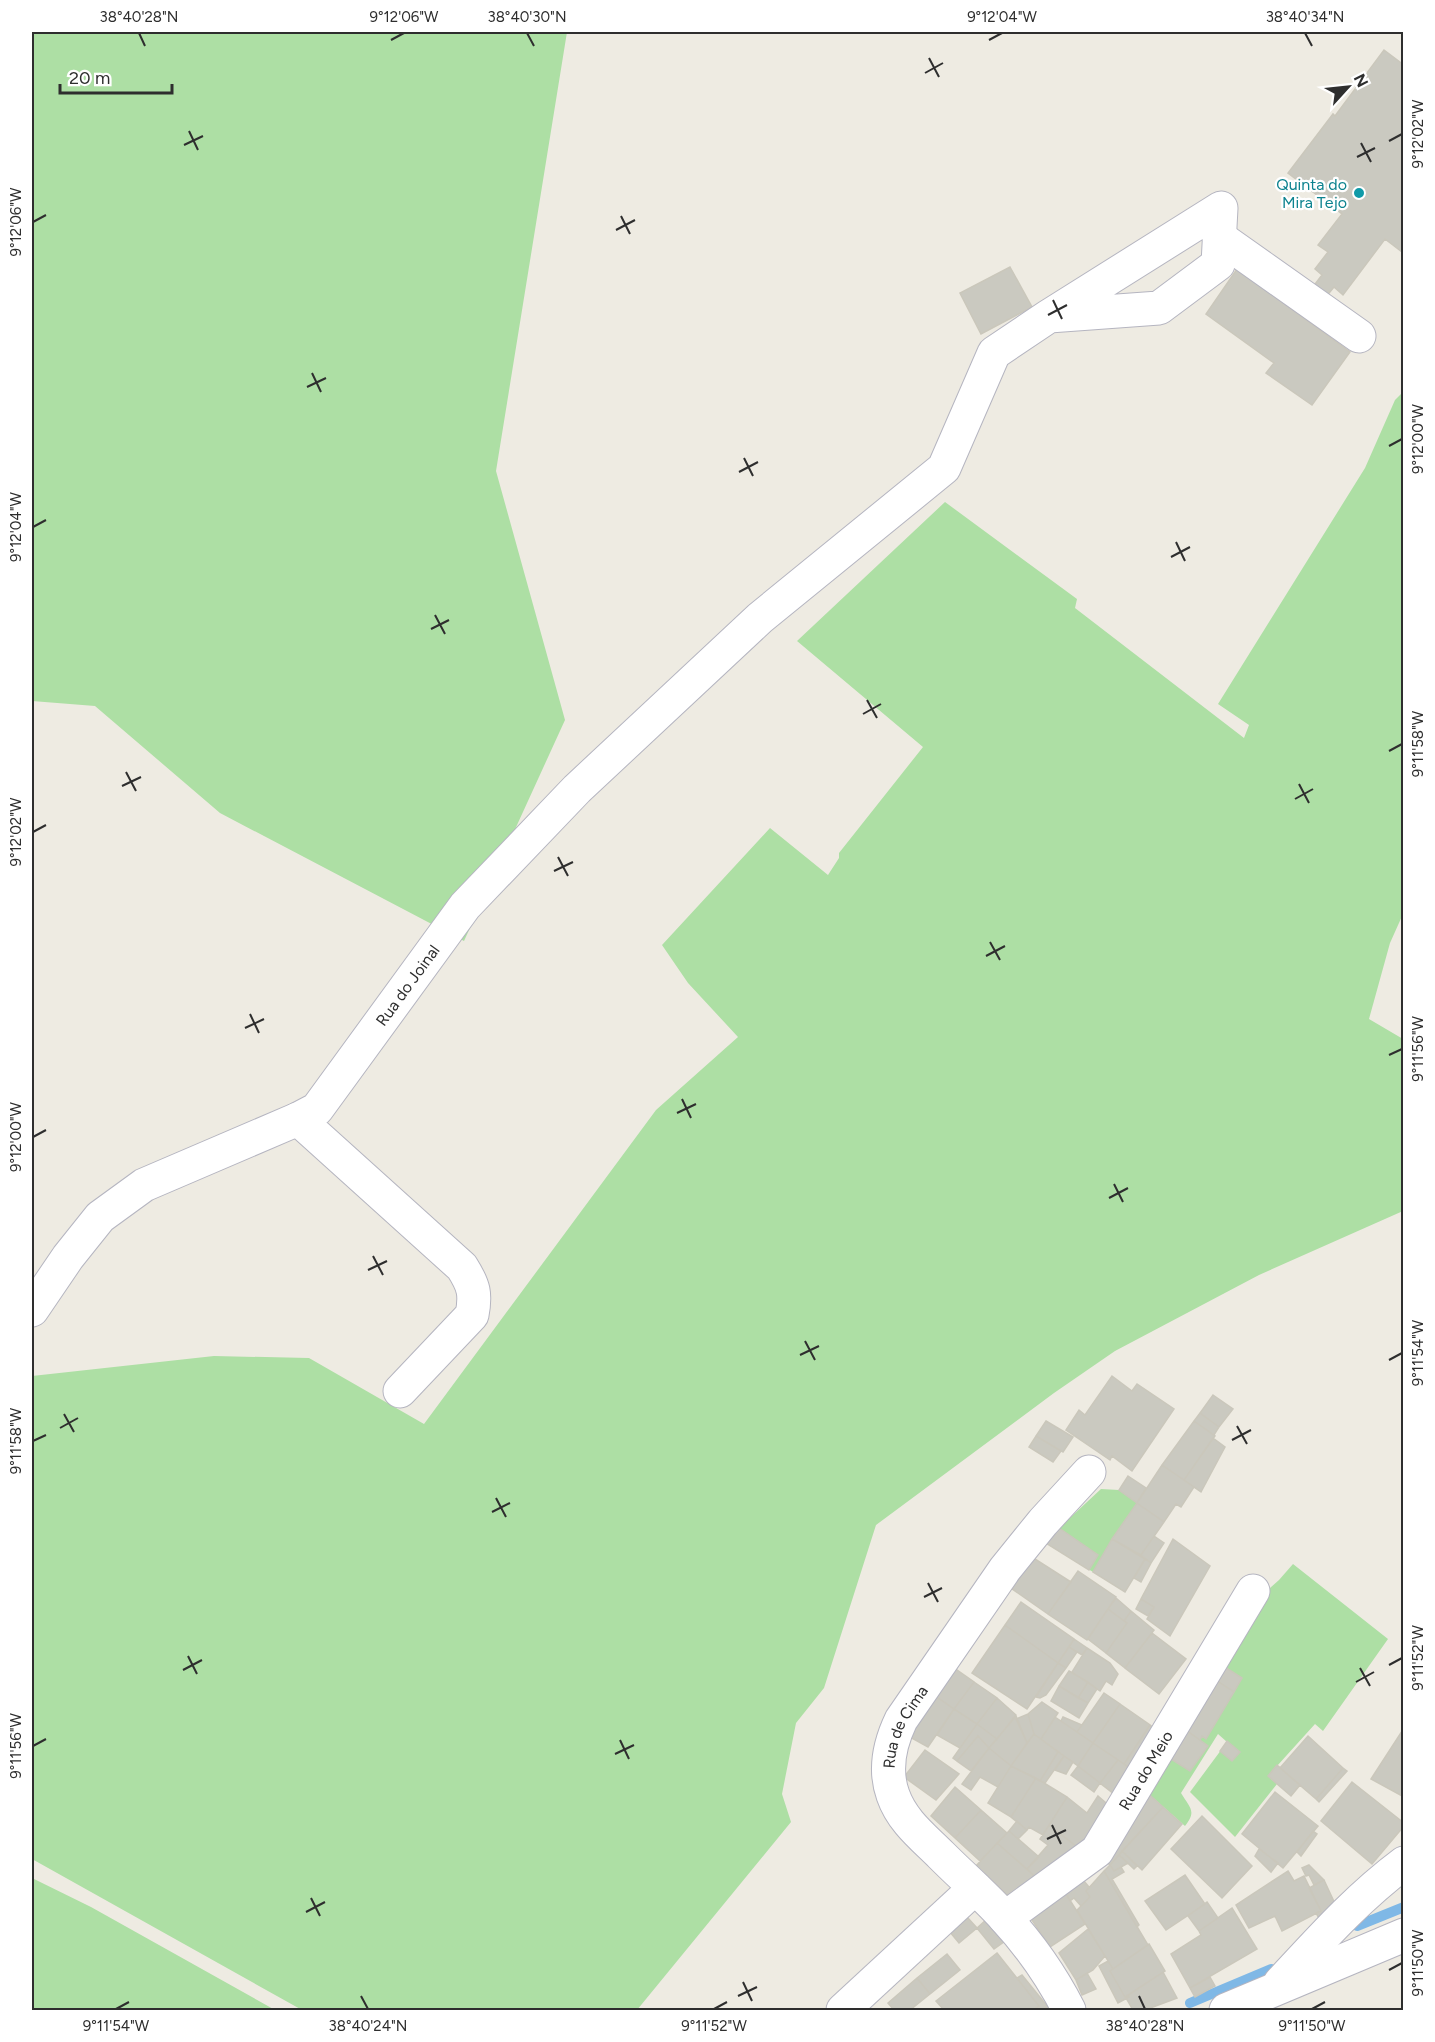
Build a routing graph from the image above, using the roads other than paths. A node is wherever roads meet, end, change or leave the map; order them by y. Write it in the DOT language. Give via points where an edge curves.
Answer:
graph roads {
  1 [pos="1219,237"];
  2 [pos="1049,316"];
  3 [pos="1359,336"];
  4 [pos="298,1119"];
  5 [pos="32,1310"];
  6 [pos="400,1391"];
  7 [pos="1089,1472"];
  8 [pos="1253,1591"];
  9 [pos="1404,1863"];
  10 [pos="975,1888"];
  11 [pos="1005,1918"];
  12 [pos="1404,1935"];
  13 [pos="1272,1991"];
  14 [pos="843,2010"];
  15 [pos="1069,2010"];
  16 [pos="1226,2010"];
  1 -- 2 [label="street" via="1218,264 1159,308"];
  1 -- 2 [label="street, Rua do Joinal" via="1221,208"];
  1 -- 3 [label="street"];
  2 -- 4 [label="street, Rua do Joinal" via="994,353 944,468 760,618 577,789 465,906 317,1108"];
  4 -- 5 [label="street, Rua do Joinal" via="144,1185 100,1217"];
  4 -- 6 [label="street" via="462,1268 472,1283 472,1315"];
  7 -- 10 [label="street, Rua de Cima" via="1005,1569 900,1720 891,1744 888,1778 899,1808 910,1826"];
  8 -- 11 [label="street, Rua do Meio" via="1097,1851"];
  9 -- 13 [label="street" via="1349,1910"];
  10 -- 11 [label="street, Rua de Cima"];
  10 -- 14 [label="street"];
  11 -- 15 [label="street, Rua de Cima" via="1034,1954"];
  12 -- 13 [label="street"];
  13 -- 16 [label="street"];
}
